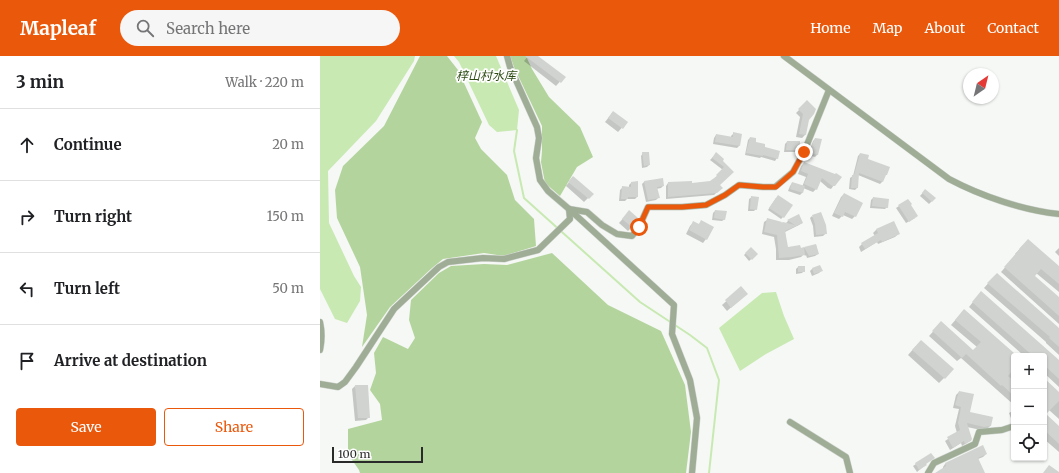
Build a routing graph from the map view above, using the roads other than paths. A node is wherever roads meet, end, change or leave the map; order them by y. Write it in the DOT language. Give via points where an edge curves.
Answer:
graph roads {
  1 [pos="507,56"];
  2 [pos="784,56"];
  3 [pos="829,90"];
  4 [pos="569,209"];
  5 [pos="1059,214"];
  6 [pos="320,322"];
  7 [pos="320,350"];
  8 [pos="320,384"];
  9 [pos="790,422"];
  10 [pos="1011,427"];
  11 [pos="692,473"];
  12 [pos="850,473"];
  13 [pos="928,473"];
  1 -- 4 [label="street" via="537,127 539,138 536,158 540,180 548,191"];
  2 -- 3 [label="street"];
  3 -- 4 [label="street" via="804,152 793,172 776,187 739,185 706,205 648,207 632,236 617,234 587,212"];
  3 -- 5 [label="street" via="949,178 967,188 1018,206"];
  4 -- 8 [label="street" via="570,219 538,250 504,259 483,258 448,262 439,267 394,309 344,382 338,387"];
  4 -- 11 [label="street" via="674,306 672,334 690,380 697,418"];
  6 -- 7 [label="street"];
  9 -- 12 [label="street" via="846,457"];
  10 -- 13 [label="street" via="979,432 975,444 934,463"];
}
